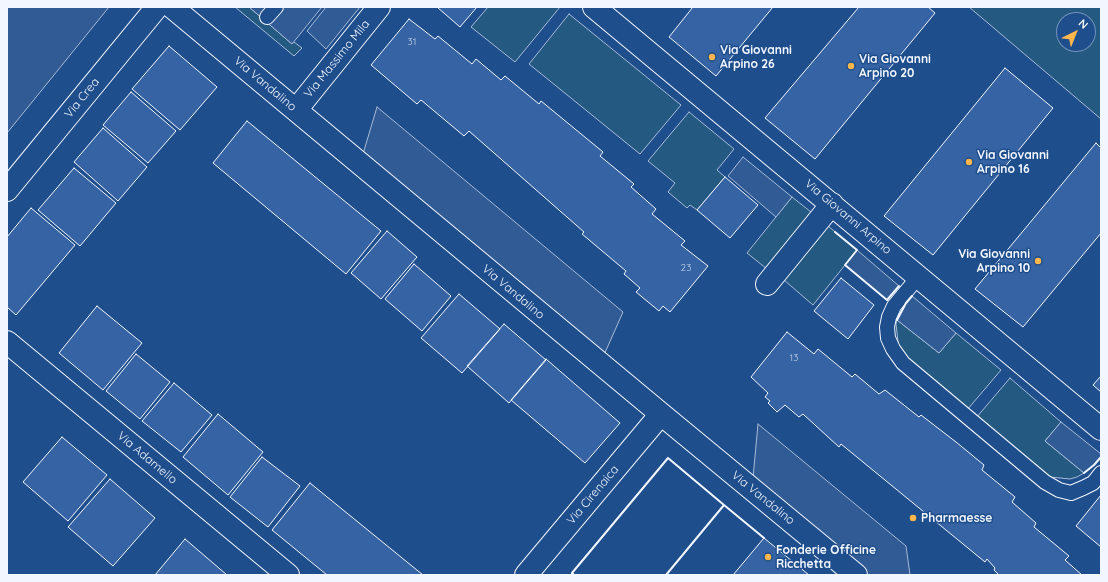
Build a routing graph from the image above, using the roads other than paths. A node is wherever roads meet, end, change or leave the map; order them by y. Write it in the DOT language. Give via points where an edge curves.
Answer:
graph roads {
  1 [pos="156,7"];
  2 [pos="172,7"];
  3 [pos="379,7"];
  4 [pos="594,7"];
  5 [pos="296,110"];
  6 [pos="7,190"];
  7 [pos="832,204"];
  8 [pos="919,276"];
  9 [pos="767,284"];
  10 [pos="7,342"];
  11 [pos="661,414"];
  12 [pos="1101,429"];
  13 [pos="1101,473"];
  14 [pos="288,575"];
  15 [pos="526,575"];
  16 [pos="856,575"];
  1 -- 6 [label="street, Via Crea"];
  2 -- 5 [label="street, Via Vandalino"];
  3 -- 5 [label="street, Via Massimo Mila"];
  4 -- 7 [label="street, Via Giovanni Arpino"];
  5 -- 11 [label="street, Via Vandalino"];
  7 -- 8 [label="street, Via Giovanni Arpino"];
  7 -- 9 [label="street"];
  8 -- 12 [label="street, Via Giovanni Arpino"];
  8 -- 13 [label="lane" via="894,306 887,327 893,349 903,362 1045,482 1059,490 1071,493 1093,483"];
  10 -- 14 [label="street, Via Adamello"];
  11 -- 15 [label="street, Via Cirenaica"];
  11 -- 16 [label="street, Via Vandalino"];
}
